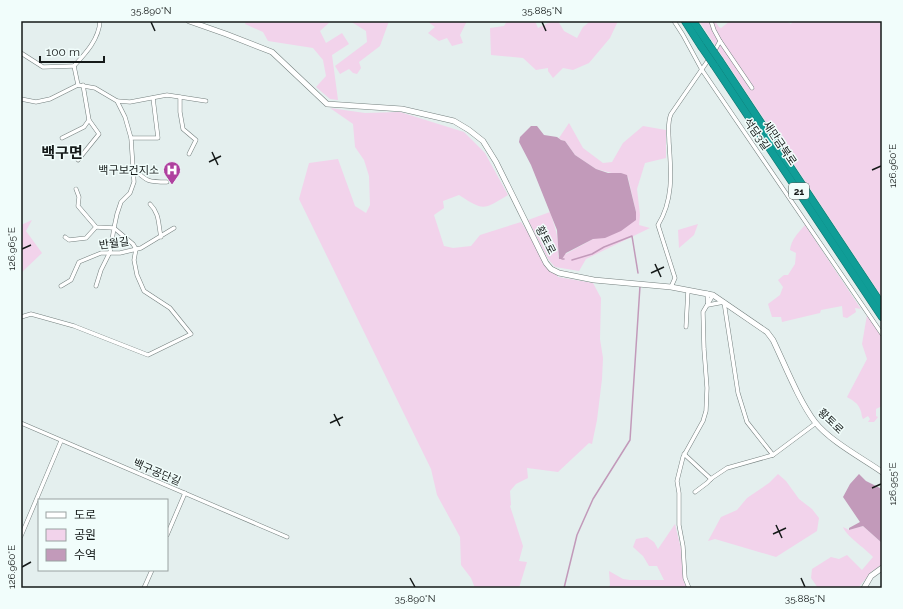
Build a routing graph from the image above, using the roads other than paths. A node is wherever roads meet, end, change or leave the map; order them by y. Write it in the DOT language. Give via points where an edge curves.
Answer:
graph roads {
  1 [pos="100,21"];
  2 [pos="189,21"];
  3 [pos="674,21"];
  4 [pos="685,21"];
  5 [pos="693,21"];
  6 [pos="711,21"];
  7 [pos="720,41"];
  8 [pos="704,44"];
  9 [pos="21,53"];
  10 [pos="717,63"];
  11 [pos="74,66"];
  12 [pos="702,70"];
  13 [pos="78,85"];
  14 [pos="83,85"];
  15 [pos="752,88"];
  16 [pos="180,97"];
  17 [pos="153,98"];
  18 [pos="21,100"];
  19 [pos="117,101"];
  20 [pos="206,101"];
  21 [pos="89,120"];
  22 [pos="62,138"];
  23 [pos="131,138"];
  24 [pos="189,154"];
  25 [pos="78,160"];
  26 [pos="134,169"];
  27 [pos="167,182"];
  28 [pos="76,189"];
  29 [pos="150,204"];
  30 [pos="96,227"];
  31 [pos="114,228"];
  32 [pos="174,228"];
  33 [pos="65,237"];
  34 [pos="161,237"];
  35 [pos="136,250"];
  36 [pos="110,252"];
  37 [pos="61,286"];
  38 [pos="96,286"];
  39 [pos="671,286"];
  40 [pos="688,290"];
  41 [pos="707,293"];
  42 [pos="713,295"];
  43 [pos="724,302"];
  44 [pos="882,305"];
  45 [pos="708,306"];
  46 [pos="21,317"];
  47 [pos="882,317"];
  48 [pos="686,327"];
  49 [pos="882,334"];
  50 [pos="21,423"];
  51 [pos="816,423"];
  52 [pos="61,441"];
  53 [pos="684,454"];
  54 [pos="773,455"];
  55 [pos="882,472"];
  56 [pos="712,478"];
  57 [pos="694,492"];
  58 [pos="185,493"];
  59 [pos="168,533"];
  60 [pos="21,536"];
  61 [pos="287,536"];
  62 [pos="882,568"];
  63 [pos="152,571"];
  64 [pos="144,588"];
  65 [pos="689,588"];
  66 [pos="864,588"];
  1 -- 11 [label="street" via="100,29 90,49"];
  2 -- 39 [label="main road, 황토로" via="272,52 327,104 402,109 454,121 469,130 483,141 496,162 551,270 594,280"];
  3 -- 12 [label="street, 석담3길"];
  4 -- 8 [label="highway, 새만금북로 / 21"];
  5 -- 8 [label="highway, 새만금북로 / 21"];
  6 -- 7 [label="street"];
  7 -- 12 [label="street"];
  7 -- 15 [label="street"];
  8 -- 10 [label="highway, 새만금북로 / 21, bridge"];
  9 -- 11 [label="street" via="42,66"];
  10 -- 44 [label="highway, 새만금북로 / 21"];
  10 -- 47 [label="highway, 새만금북로 / 21"];
  11 -- 13 [label="street"];
  12 -- 39 [label="street" via="668,120 669,197 665,213 658,225 675,278"];
  12 -- 49 [label="street, 석담3길"];
  13 -- 14 [label="street"];
  13 -- 18 [label="street" via="50,99 36,102"];
  14 -- 19 [label="street" via="95,88"];
  14 -- 21 [label="street"];
  16 -- 17 [label="street" via="167,95"];
  16 -- 20 [label="street"];
  16 -- 24 [label="street" via="183,129 196,140"];
  17 -- 19 [label="street" via="130,102"];
  17 -- 23 [label="street" via="158,138"];
  19 -- 23 [label="street, 반월길"];
  21 -- 22 [label="street" via="84,126"];
  21 -- 25 [label="street" via="99,134"];
  23 -- 26 [label="street, 반월길"];
  26 -- 27 [label="street" via="151,182"];
  26 -- 31 [label="street, 반월길" via="134,182 130,193 121,202"];
  28 -- 30 [label="street, 반월길" via="78,206"];
  29 -- 34 [label="street" via="158,216"];
  30 -- 31 [label="street, 반월길"];
  30 -- 33 [label="street, 반월길" via="86,238 69,240"];
  31 -- 35 [label="street, 반월길" via="133,244"];
  31 -- 36 [label="street"];
  32 -- 34 [label="street, 반월길"];
  34 -- 35 [label="street, 반월길"];
  35 -- 36 [label="street, 반월길"];
  35 -- 46 [label="street, 반월길" via="134,260 144,291 170,308 190,334 148,355 74,326 31,314"];
  36 -- 37 [label="street, 반월길" via="101,252 79,262 71,280"];
  36 -- 38 [label="street"];
  39 -- 40 [label="main road, 황토로"];
  40 -- 41 [label="main road, 황토로"];
  40 -- 48 [label="street"];
  41 -- 42 [label="main road, 황토로"];
  41 -- 45 [label="street"];
  42 -- 43 [label="main road, 황토로"];
  42 -- 45 [label="street"];
  43 -- 45 [label="street"];
  43 -- 51 [label="main road, 황토로" via="767,332"];
  43 -- 54 [label="street" via="738,393 747,422"];
  45 -- 53 [label="street" via="703,312 706,411"];
  50 -- 52 [label="street, 백구공단길"];
  51 -- 54 [label="street"];
  51 -- 55 [label="main road, 황토로" via="831,437"];
  52 -- 58 [label="street, 백구공단길"];
  52 -- 60 [label="street"];
  53 -- 56 [label="street"];
  53 -- 65 [label="street" via="677,481 685,578"];
  54 -- 56 [label="street" via="727,468"];
  56 -- 57 [label="street"];
  58 -- 59 [label="street"];
  58 -- 61 [label="street, 백구공단길"];
  62 -- 66 [label="main road" via="871,576"];
  63 -- 64 [label="street"];
}
